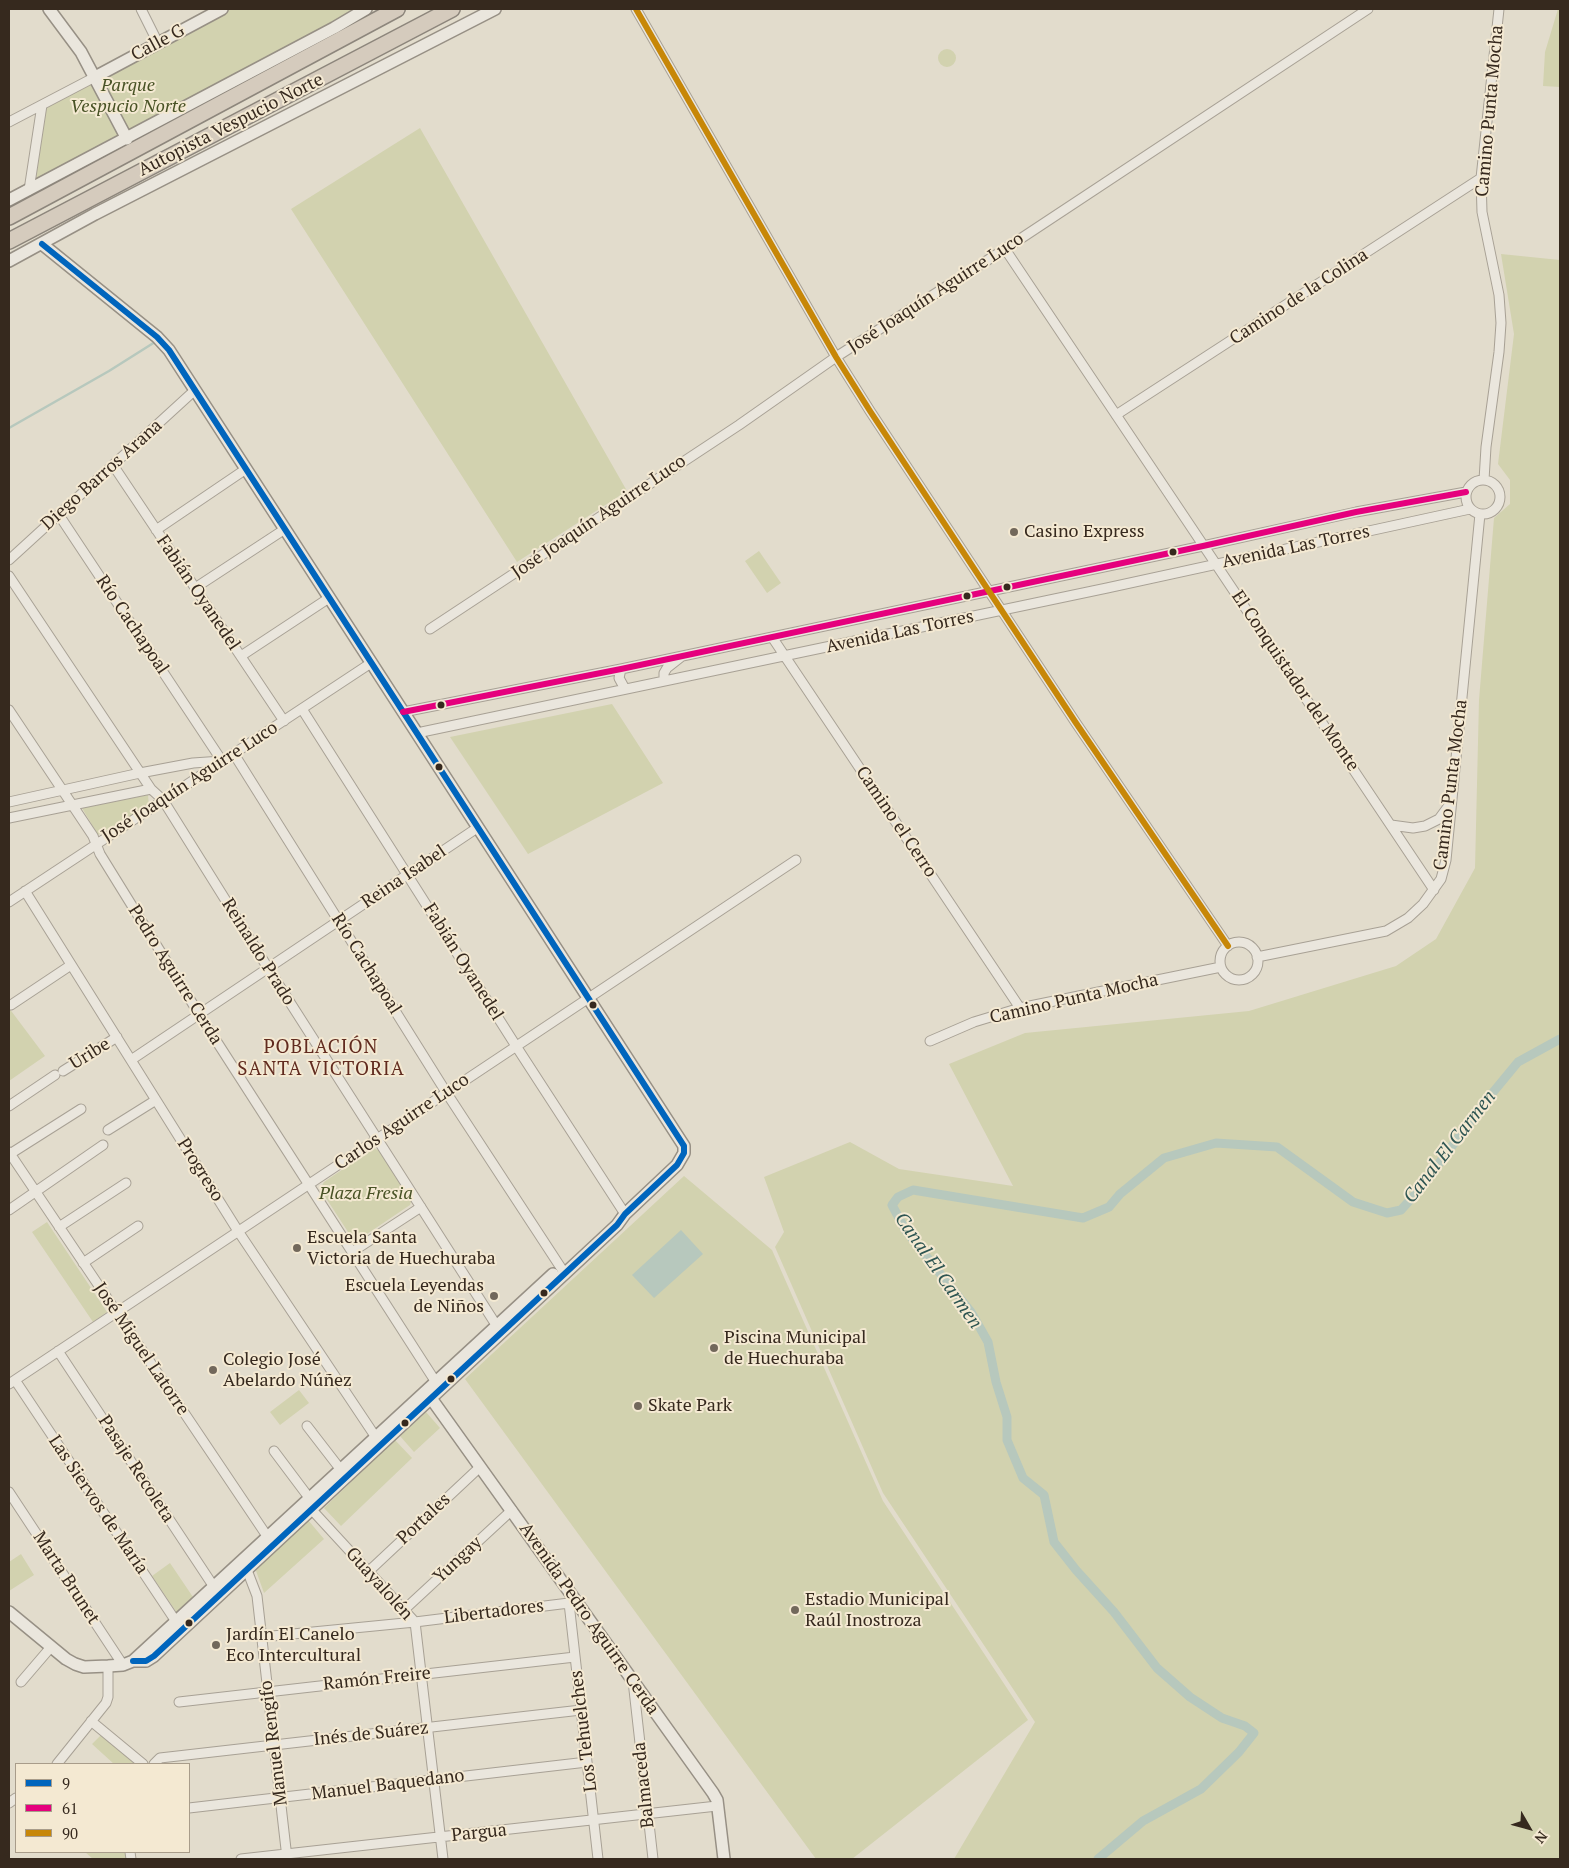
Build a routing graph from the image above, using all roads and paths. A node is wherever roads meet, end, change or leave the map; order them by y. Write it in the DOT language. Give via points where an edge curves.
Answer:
graph roads {
  1 [pos="49,9"];
  2 [pos="141,9"];
  3 [pos="222,9"];
  4 [pos="366,9"];
  5 [pos="397,9"];
  6 [pos="452,9"];
  7 [pos="462,9"];
  8 [pos="495,9"];
  9 [pos="636,9"];
  10 [pos="1368,9"];
  11 [pos="1500,9"];
  12 [pos="206,13"];
  13 [pos="425,24"];
  14 [pos="158,43"];
  15 [pos="95,77"];
  16 [pos="42,105"];
  17 [pos="9,122"];
  18 [pos="127,139"];
  19 [pos="1481,178"];
  20 [pos="29,190"];
  21 [pos="9,200"];
  22 [pos="9,217"];
  23 [pos="9,241"];
  24 [pos="42,244"];
  25 [pos="1004,249"];
  26 [pos="9,261"];
  27 [pos="836,357"];
  28 [pos="195,390"];
  29 [pos="1116,415"];
  30 [pos="113,465"];
  31 [pos="246,469"];
  32 [pos="1484,480"];
  33 [pos="1466,492"];
  34 [pos="1470,509"];
  35 [pos="58,514"];
  36 [pos="1480,514"];
  37 [pos="285,529"];
  38 [pos="156,530"];
  39 [pos="1203,546"];
  40 [pos="9,560"];
  41 [pos="1217,565"];
  42 [pos="9,576"];
  43 [pos="195,588"];
  44 [pos="990,591"];
  45 [pos="329,598"];
  46 [pos="1002,610"];
  47 [pos="430,629"];
  48 [pos="772,637"];
  49 [pos="686,654"];
  50 [pos="241,656"];
  51 [pos="784,656"];
  52 [pos="371,663"];
  53 [pos="621,669"];
  54 [pos="664,680"];
  55 [pos="626,689"];
  56 [pos="302,709"];
  57 [pos="403,712"];
  58 [pos="10,714"];
  59 [pos="284,721"];
  60 [pos="417,733"];
  61 [pos="234,754"];
  62 [pos="222,761"];
  63 [pos="140,773"];
  64 [pos="151,789"];
  65 [pos="63,790"];
  66 [pos="163,800"];
  67 [pos="9,802"];
  68 [pos="1451,804"];
  69 [pos="73,805"];
  70 [pos="9,818"];
  71 [pos="1391,825"];
  72 [pos="477,828"];
  73 [pos="96,844"];
  74 [pos="796,860"];
  75 [pos="408,874"];
  76 [pos="1434,890"];
  77 [pos="25,891"];
  78 [pos="9,902"];
  79 [pos="339,921"];
  80 [pos="1228,946"];
  81 [pos="1257,957"];
  82 [pos="71,965"];
  83 [pos="1221,967"];
  84 [pos="268,968"];
  85 [pos="587,998"];
  86 [pos="11,1005"];
  87 [pos="1020,1008"];
  88 [pos="199,1014"];
  89 [pos="117,1037"];
  90 [pos="930,1041"];
  91 [pos="516,1046"];
  92 [pos="131,1060"];
  93 [pos="446,1092"];
  94 [pos="156,1100"];
  95 [pos="9,1106"];
  96 [pos="81,1109"];
  97 [pos="108,1130"];
  98 [pos="377,1138"];
  99 [pos="103,1146"];
  100 [pos="9,1153"];
  101 [pos="126,1182"];
  102 [pos="308,1184"];
  103 [pos="35,1191"];
  104 [pos="421,1207"];
  105 [pos="9,1210"];
  106 [pos="625,1214"];
  107 [pos="138,1226"];
  108 [pos="59,1227"];
  109 [pos="238,1231"];
  110 [pos="352,1252"];
  111 [pos="83,1263"];
  112 [pos="562,1271"];
  113 [pos="116,1312"];
  114 [pos="499,1329"];
  115 [pos="58,1351"];
  116 [pos="12,1382"];
  117 [pos="438,1386"];
  118 [pos="428,1395"];
  119 [pos="307,1426"];
  120 [pos="378,1442"];
  121 [pos="274,1451"];
  122 [pos="480,1467"];
  123 [pos="341,1470"];
  124 [pos="9,1492"];
  125 [pos="311,1504"];
  126 [pos="512,1510"];
  127 [pos="271,1541"];
  128 [pos="247,1570"];
  129 [pos="368,1570"];
  130 [pos="214,1586"];
  131 [pos="572,1601"];
  132 [pos="405,1609"];
  133 [pos="9,1612"];
  134 [pos="415,1622"];
  135 [pos="179,1626"];
  136 [pos="262,1637"];
  137 [pos="51,1647"];
  138 [pos="575,1657"];
  139 [pos="128,1663"];
  140 [pos="108,1666"];
  141 [pos="422,1674"];
  142 [pos="633,1680"];
  143 [pos="22,1682"];
  144 [pos="268,1692"];
  145 [pos="179,1702"];
  146 [pos="582,1710"];
  147 [pos="91,1721"];
  148 [pos="428,1728"];
  149 [pos="274,1745"];
  150 [pos="157,1761"];
  151 [pos="587,1762"];
  152 [pos="57,1763"];
  153 [pos="142,1763"];
  154 [pos="434,1780"];
  155 [pos="280,1798"];
  156 [pos="718,1806"];
  157 [pos="190,1808"];
  158 [pos="648,1814"];
  159 [pos="594,1820"];
  160 [pos="440,1837"];
  161 [pos="287,1857"];
  162 [pos="241,1859"];
  163 [pos="443,1859"];
  164 [pos="598,1859"];
  165 [pos="653,1859"];
  166 [pos="724,1859"];
  1 -- 15 [label="street"];
  2 -- 14 [label="street"];
  3 -- 12 [label="street, Calle G"];
  4 -- 18 [label="street"];
  5 -- 22 [label="highway, Autopista Vespucio Norte"];
  6 -- 13 [label="highway, Autopista Vespucio Norte"];
  7 -- 13 [label="highway"];
  8 -- 24 [label="street"];
  9 -- 27 [label="street"];
  10 -- 25 [label="street, José Joaquín Aguirre Luco"];
  11 -- 19 [label="street, Camino Punta Mocha"];
  12 -- 14 [label="street, Calle G"];
  13 -- 23 [label="highway, Autopista Vespucio Norte"];
  14 -- 15 [label="street, Calle G"];
  15 -- 16 [label="street, Calle G"];
  15 -- 18 [label="street"];
  16 -- 17 [label="street, Calle G"];
  16 -- 20 [label="street"];
  18 -- 20 [label="street"];
  19 -- 29 [label="street, Camino de la Colina"];
  19 -- 32 [label="street, Camino Punta Mocha" via="1482,212 1499,296 1501,323"];
  20 -- 21 [label="street"];
  24 -- 26 [label="street"];
  24 -- 28 [label="street" via="161,340"];
  25 -- 27 [label="street, José Joaquín Aguirre Luco"];
  25 -- 29 [label="street, El Conquistador del Monte"];
  27 -- 44 [label="street"];
  27 -- 47 [label="street, José Joaquín Aguirre Luco"];
  28 -- 30 [label="street, Diego Barros Arana"];
  28 -- 31 [label="street"];
  29 -- 39 [label="street, El Conquistador del Monte"];
  30 -- 35 [label="street, Diego Barros Arana"];
  30 -- 38 [label="street, Fabián Oyanedel"];
  31 -- 37 [label="street"];
  31 -- 38 [label="street"];
  32 -- 33 [label="street" via="1475,481"];
  32 -- 36 [label="street" via="1497,487 1500,496 1494,510"];
  33 -- 34 [label="street"];
  33 -- 39 [label="street, Avenida Las Torres" via="1356,512"];
  34 -- 36 [label="street"];
  34 -- 41 [label="street, Avenida Las Torres"];
  35 -- 40 [label="street, Diego Barros Arana"];
  35 -- 62 [label="street, Río Cachapoal"];
  36 -- 68 [label="street, Camino Punta Mocha"];
  37 -- 43 [label="street"];
  37 -- 45 [label="street"];
  38 -- 43 [label="street, Fabián Oyanedel"];
  39 -- 41 [label="street, El Conquistador del Monte"];
  39 -- 44 [label="street, Avenida Las Torres"];
  41 -- 46 [label="street, Avenida Las Torres"];
  41 -- 71 [label="street, El Conquistador del Monte"];
  42 -- 63 [label="street, Reinaldo Prado"];
  43 -- 50 [label="street, Fabián Oyanedel"];
  44 -- 46 [label="street"];
  44 -- 48 [label="street, Avenida Las Torres"];
  45 -- 50 [label="street"];
  45 -- 52 [label="street"];
  46 -- 51 [label="street, Avenida Las Torres"];
  46 -- 80 [label="street"];
  48 -- 49 [label="street, Avenida Las Torres"];
  48 -- 51 [label="street, Camino el Cerro"];
  49 -- 53 [label="street, Avenida Las Torres"];
  49 -- 54 [label="street" via="667,668"];
  50 -- 59 [label="street, Fabián Oyanedel"];
  51 -- 54 [label="street, Avenida Las Torres"];
  51 -- 87 [label="street, Camino el Cerro"];
  52 -- 56 [label="street, José Joaquín Aguirre Luco"];
  52 -- 57 [label="street"];
  53 -- 55 [label="street" via="619,678"];
  53 -- 57 [label="street, Avenida Las Torres"];
  54 -- 55 [label="street, Avenida Las Torres"];
  55 -- 60 [label="street, Avenida Las Torres"];
  56 -- 59 [label="street, José Joaquín Aguirre Luco"];
  56 -- 75 [label="street, Fabián Oyanedel"];
  57 -- 60 [label="street"];
  58 -- 65 [label="street, Pedro Aguirre Cerda"];
  59 -- 61 [label="street, José Joaquín Aguirre Luco"];
  60 -- 72 [label="street"];
  61 -- 62 [label="street, José Joaquín Aguirre Luco"];
  61 -- 79 [label="street, Río Cachapoal"];
  62 -- 63 [label="street"];
  62 -- 66 [label="street, José Joaquín Aguirre Luco"];
  63 -- 64 [label="street, Reinaldo Prado"];
  63 -- 65 [label="street"];
  64 -- 66 [label="street, Reinaldo Prado"];
  64 -- 69 [label="street"];
  65 -- 67 [label="street"];
  65 -- 69 [label="street, Pedro Aguirre Cerda"];
  66 -- 73 [label="street, José Joaquín Aguirre Luco"];
  66 -- 84 [label="street, Reinaldo Prado"];
  68 -- 71 [label="street" via="1439,820 1425,826"];
  68 -- 76 [label="street, Camino Punta Mocha" via="1445,870"];
  69 -- 70 [label="street"];
  69 -- 73 [label="street, Pedro Aguirre Cerda"];
  71 -- 76 [label="street, El Conquistador del Monte"];
  72 -- 75 [label="street, Reina Isabel"];
  72 -- 85 [label="street"];
  73 -- 77 [label="street, José Joaquín Aguirre Luco"];
  73 -- 88 [label="street, Pedro Aguirre Cerda"];
  74 -- 85 [label="street, Carlos Aguirre Luco"];
  75 -- 79 [label="street, Reina Isabel"];
  75 -- 91 [label="street, Fabián Oyanedel"];
  76 -- 81 [label="street, Camino Punta Mocha" via="1408,918 1386,931"];
  77 -- 78 [label="street, José Joaquín Aguirre Luco"];
  77 -- 82 [label="street, Progreso"];
  79 -- 84 [label="street, Reina Isabel"];
  79 -- 93 [label="street, Río Cachapoal"];
  80 -- 81 [label="street" via="1245,943"];
  80 -- 83 [label="street" via="1221,955"];
  81 -- 83 [label="street" via="1252,974 1240,980 1228,977"];
  82 -- 86 [label="street"];
  82 -- 89 [label="street, Progreso"];
  83 -- 87 [label="street, Camino Punta Mocha"];
  84 -- 88 [label="street, Reina Isabel"];
  84 -- 98 [label="street, Reinaldo Prado"];
  85 -- 91 [label="street, Carlos Aguirre Luco"];
  85 -- 106 [label="street" via="684,1146 677,1166"];
  87 -- 90 [label="street, Camino Punta Mocha" via="974,1022"];
  88 -- 92 [label="street, Reina Isabel"];
  88 -- 102 [label="street, Pedro Aguirre Cerda"];
  89 -- 92 [label="street, Progreso"];
  89 -- 95 [label="street, Uribe"];
  91 -- 93 [label="street, Carlos Aguirre Luco"];
  91 -- 106 [label="street, Fabián Oyanedel"];
  92 -- 94 [label="street, Progreso"];
  93 -- 98 [label="street, Carlos Aguirre Luco"];
  93 -- 112 [label="street, Río Cachapoal"];
  94 -- 97 [label="street"];
  94 -- 109 [label="street, Progreso"];
  96 -- 100 [label="street"];
  98 -- 102 [label="street, Carlos Aguirre Luco"];
  98 -- 104 [label="street, Reinaldo Prado"];
  99 -- 103 [label="street"];
  100 -- 103 [label="street, José Miguel Latorre"];
  101 -- 108 [label="street"];
  102 -- 109 [label="street, Carlos Aguirre Luco"];
  102 -- 110 [label="street, Pedro Aguirre Cerda"];
  103 -- 105 [label="street"];
  103 -- 108 [label="street, José Miguel Latorre"];
  104 -- 110 [label="street"];
  104 -- 114 [label="street, Reinaldo Prado"];
  106 -- 112 [label="street" via="617,1225"];
  107 -- 111 [label="street"];
  108 -- 111 [label="street, José Miguel Latorre"];
  109 -- 113 [label="street, Carlos Aguirre Luco"];
  109 -- 120 [label="street, Progreso"];
  110 -- 117 [label="street, Pedro Aguirre Cerda"];
  111 -- 113 [label="street, José Miguel Latorre"];
  112 -- 114 [label="street"];
  113 -- 115 [label="street, Carlos Aguirre Luco"];
  113 -- 127 [label="street, José Miguel Latorre"];
  114 -- 117 [label="street"];
  115 -- 116 [label="street, Carlos Aguirre Luco"];
  115 -- 130 [label="street, Pasaje Recoleta"];
  116 -- 135 [label="street, Las Siervos de María"];
  117 -- 118 [label="street"];
  118 -- 120 [label="street"];
  118 -- 122 [label="street, Avenida Pedro Aguirre Cerda"];
  119 -- 123 [label="street"];
  120 -- 123 [label="street"];
  120 -- 125 [label="street"];
  121 -- 125 [label="street, Guayalolén"];
  122 -- 126 [label="street, Avenida Pedro Aguirre Cerda"];
  122 -- 129 [label="street, Portales"];
  123 -- 125 [label="street"];
  124 -- 139 [label="street, Marta Brunet"];
  125 -- 127 [label="street"];
  125 -- 129 [label="street, Guayalolén"];
  126 -- 131 [label="street, Avenida Pedro Aguirre Cerda"];
  126 -- 132 [label="street, Yungay"];
  127 -- 128 [label="street"];
  127 -- 130 [label="street"];
  128 -- 135 [label="street"];
  128 -- 136 [label="street, Manuel Rengifo" via="257,1593"];
  129 -- 132 [label="street, Guayalolén"];
  130 -- 135 [label="street"];
  131 -- 134 [label="street, Libertadores"];
  131 -- 138 [label="street, Los Tehuelches"];
  131 -- 142 [label="street, Avenida Pedro Aguirre Cerda"];
  132 -- 134 [label="street, Guayalolén"];
  133 -- 137 [label="street"];
  134 -- 136 [label="street, Libertadores"];
  134 -- 141 [label="street, Guayalolén"];
  135 -- 139 [label="street"];
  136 -- 144 [label="street, Manuel Rengifo"];
  137 -- 140 [label="street" via="75,1664"];
  137 -- 143 [label="street"];
  138 -- 141 [label="street, Ramón Freire"];
  138 -- 146 [label="street, Los Tehuelches"];
  139 -- 140 [label="street"];
  140 -- 147 [label="street" via="107,1701"];
  141 -- 144 [label="street, Ramón Freire"];
  141 -- 148 [label="street, Guayalolén"];
  142 -- 156 [label="street, Avenida Pedro Aguirre Cerda" via="702,1776"];
  142 -- 158 [label="street, Balmaceda"];
  144 -- 145 [label="street, Ramón Freire"];
  144 -- 149 [label="street, Manuel Rengifo"];
  146 -- 148 [label="street, Inés de Suárez"];
  146 -- 151 [label="street, Los Tehuelches"];
  147 -- 152 [label="street"];
  147 -- 153 [label="street"];
  148 -- 149 [label="street, Inés de Suárez"];
  148 -- 154 [label="street, Guayalolén"];
  149 -- 150 [label="street, Inés de Suárez"];
  149 -- 155 [label="street, Manuel Rengifo"];
  151 -- 154 [label="street, Manuel Baquedano"];
  151 -- 159 [label="street, Los Tehuelches"];
  154 -- 155 [label="street, Manuel Baquedano"];
  154 -- 160 [label="street, Guayalolén"];
  155 -- 157 [label="street, Manuel Baquedano"];
  155 -- 161 [label="street, Manuel Rengifo"];
  156 -- 158 [label="street, Pargua"];
  156 -- 166 [label="street, Avenida Pedro Aguirre Cerda"];
  158 -- 159 [label="street, Pargua"];
  158 -- 165 [label="street, Balmaceda"];
  159 -- 160 [label="street, Pargua"];
  159 -- 164 [label="street, Los Tehuelches"];
  160 -- 161 [label="street, Pargua"];
  160 -- 163 [label="street, Guayalolén"];
  161 -- 162 [label="street, Pargua"];
}
